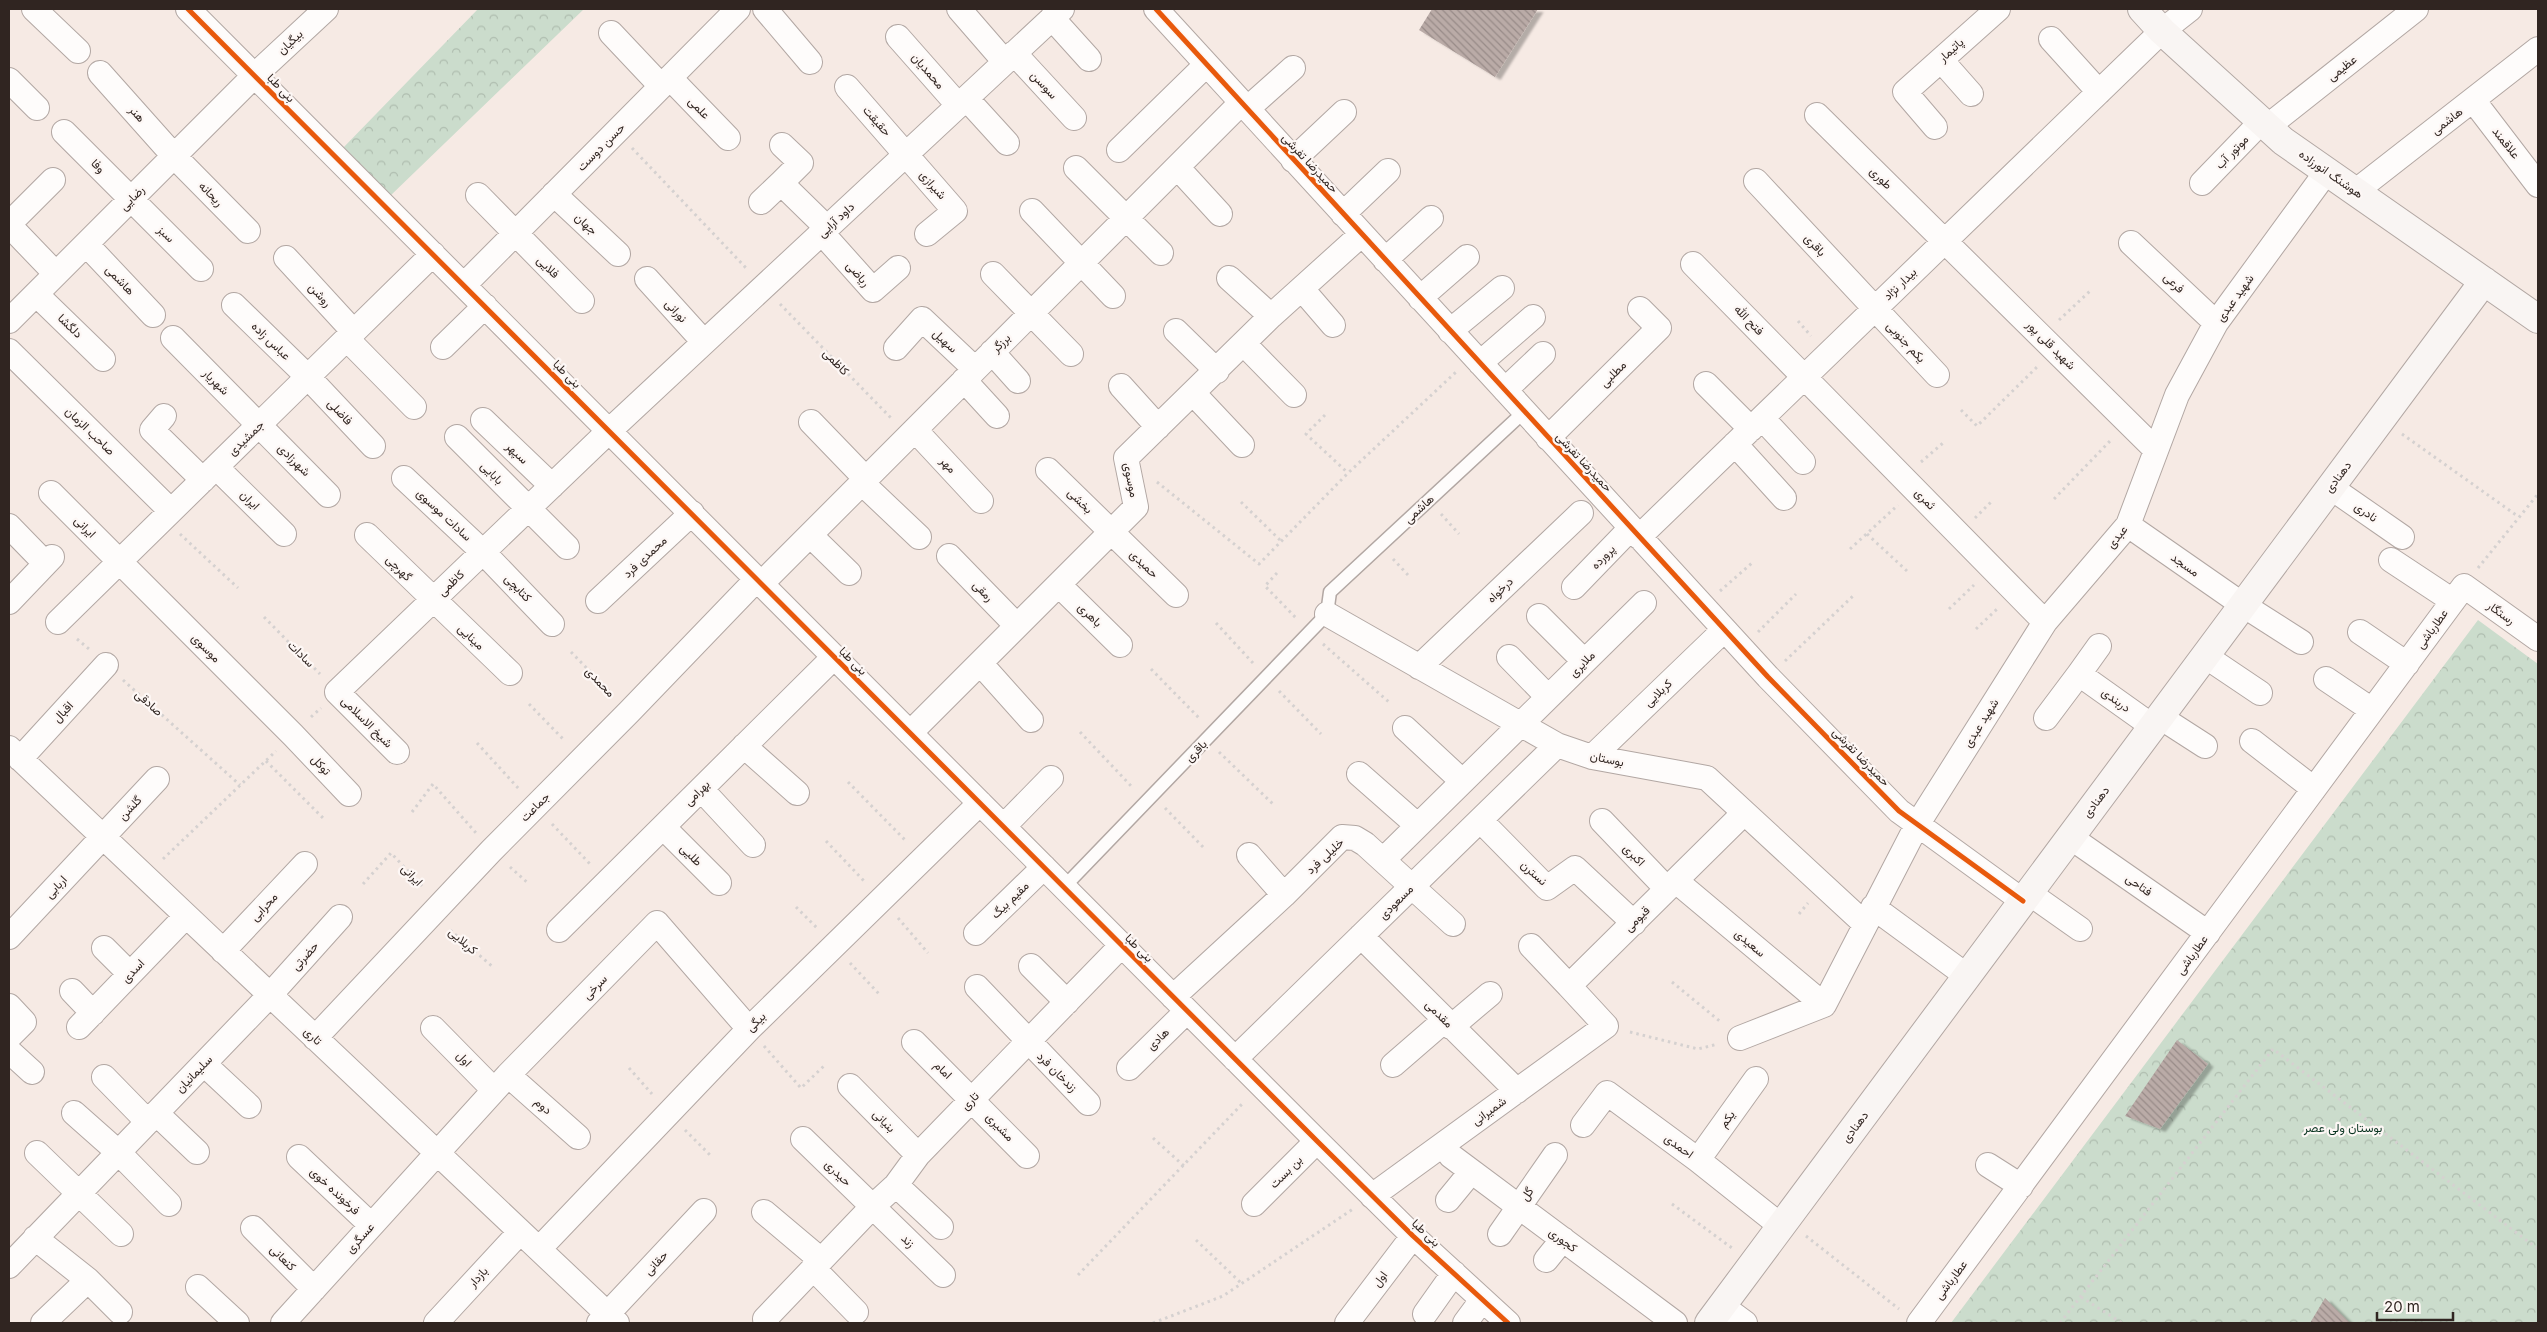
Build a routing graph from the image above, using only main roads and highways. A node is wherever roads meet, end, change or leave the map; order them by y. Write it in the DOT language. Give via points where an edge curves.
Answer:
graph roads {
  1 [pos="2142,9"];
  2 [pos="2484,281"];
  3 [pos="2538,319"];
  4 [pos="1715,1314"];
  1 -- 2 [label="main road, هوشنگ انورزاده" via="2283,141"];
  2 -- 3 [label="main road, هوشنگ انورزاده"];
  2 -- 4 [label="main road, دهنادی"];
}
